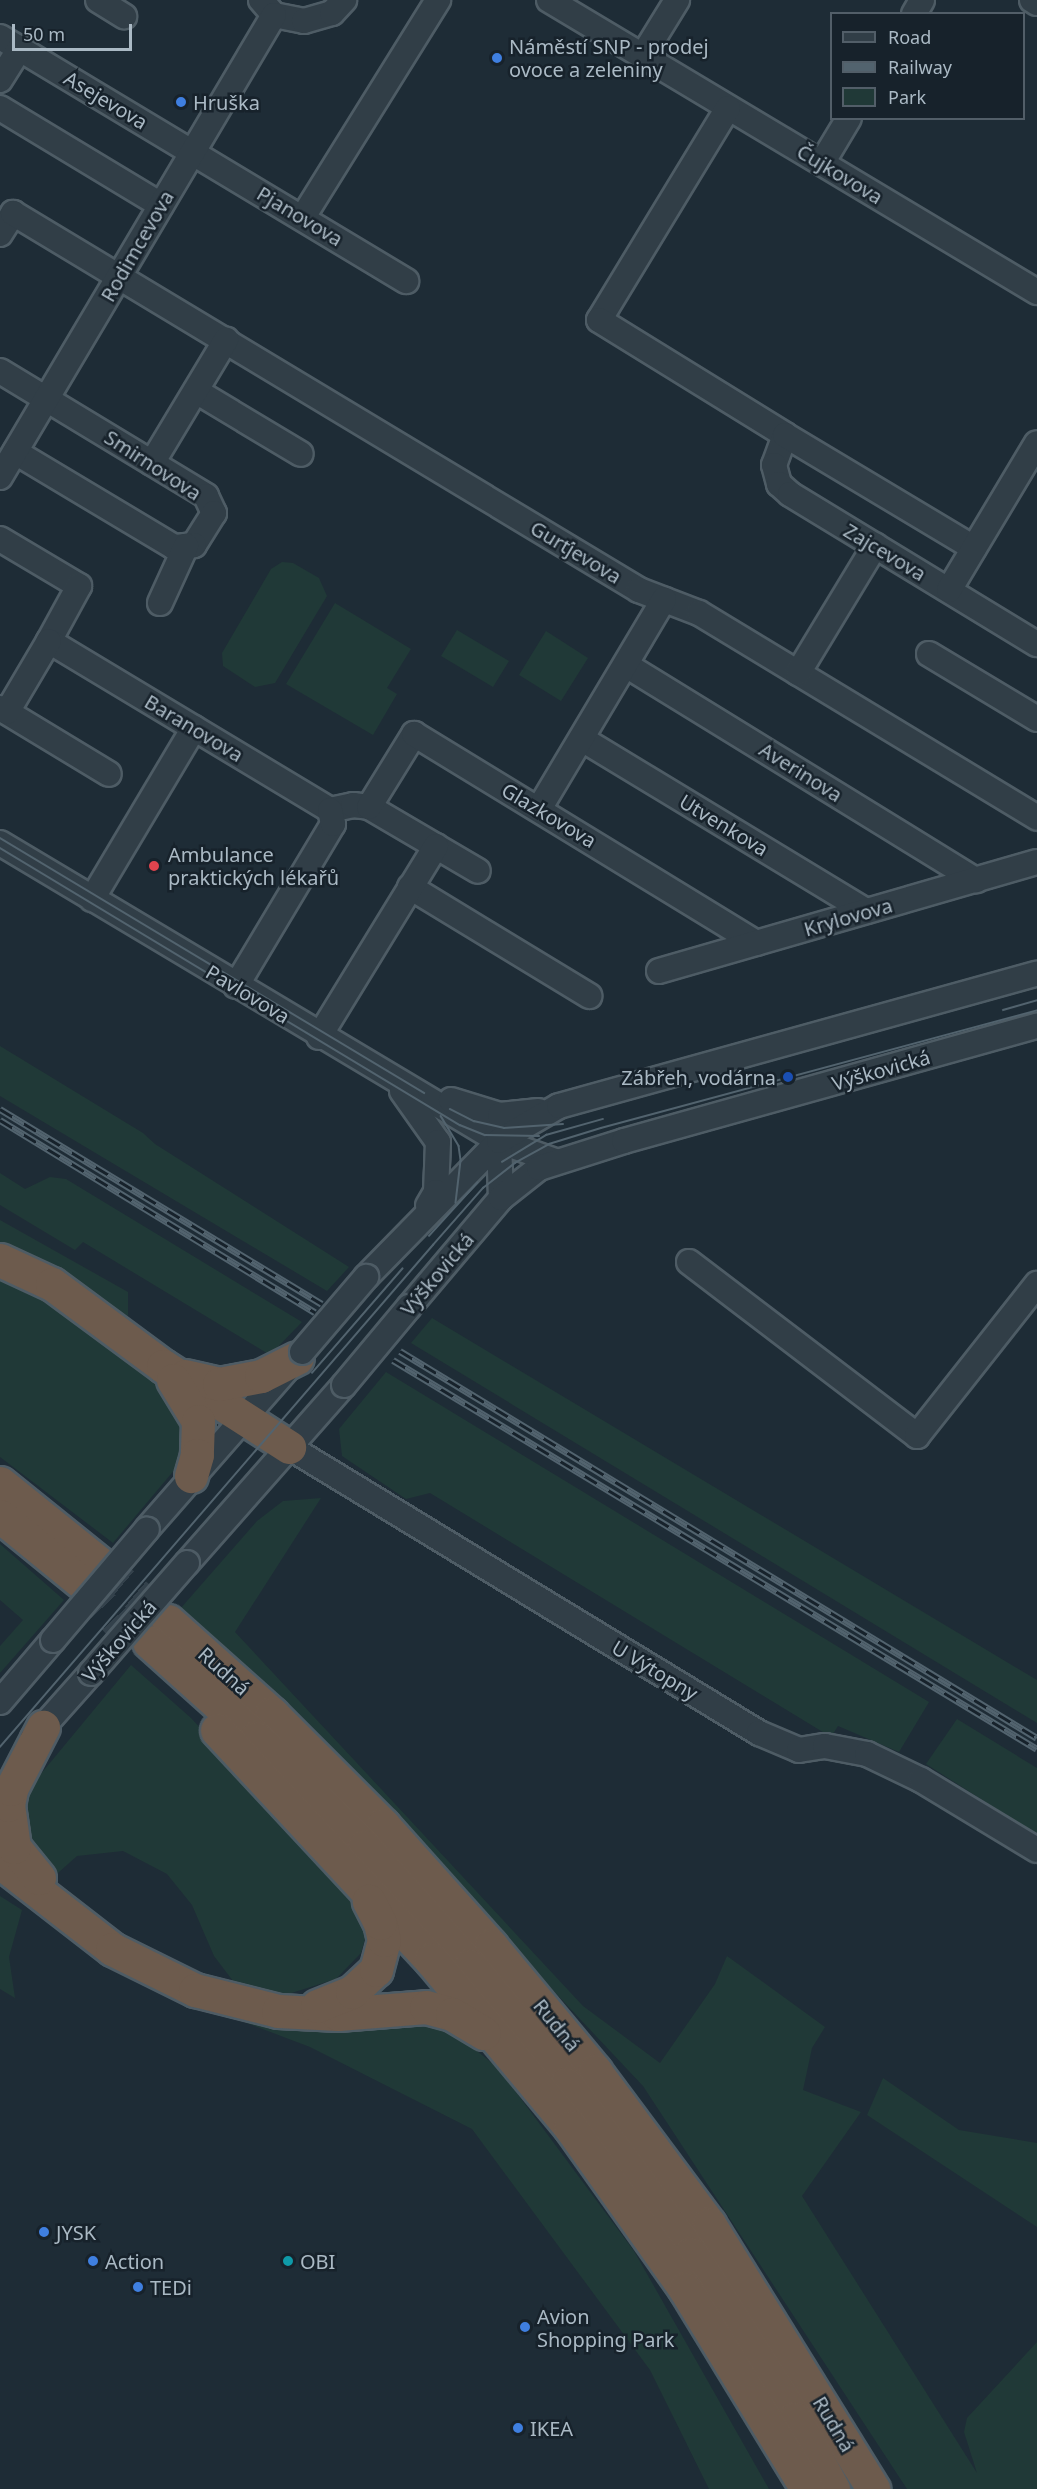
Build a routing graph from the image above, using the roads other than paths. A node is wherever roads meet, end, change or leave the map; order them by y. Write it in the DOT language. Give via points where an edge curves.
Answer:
graph roads {
  1 [pos="98,0"];
  2 [pos="344,0"];
  3 [pos="438,0"];
  4 [pos="549,0"];
  5 [pos="677,0"];
  6 [pos="1032,0"];
  7 [pos="1037,3"];
  8 [pos="268,8"];
  9 [pos="124,16"];
  10 [pos="10,43"];
  11 [pos="642,57"];
  12 [pos="0,80"];
  13 [pos="0,108"];
  14 [pos="728,108"];
  15 [pos="848,120"];
  16 [pos="193,152"];
  17 [pos="822,163"];
  18 [pos="161,205"];
  19 [pos="303,217"];
  20 [pos="0,234"];
  21 [pos="120,276"];
  22 [pos="406,281"];
  23 [pos="1037,292"];
  24 [pos="226,340"];
  25 [pos="0,371"];
  26 [pos="196,391"];
  27 [pos="48,399"];
  28 [pos="785,435"];
  29 [pos="1037,443"];
  30 [pos="15,452"];
  31 [pos="301,454"];
  32 [pos="152,463"];
  33 [pos="0,477"];
  34 [pos="0,539"];
  35 [pos="186,546"];
  36 [pos="875,546"];
  37 [pos="974,548"];
  38 [pos="949,590"];
  39 [pos="664,599"];
  40 [pos="160,603"];
  41 [pos="49,641"];
  42 [pos="1037,644"];
  43 [pos="929,654"];
  44 [pos="626,664"];
  45 [pos="798,673"];
  46 [pos="3,710"];
  47 [pos="1037,718"];
  48 [pos="194,728"];
  49 [pos="582,739"];
  50 [pos="109,774"];
  51 [pos="369,807"];
  52 [pos="539,809"];
  53 [pos="330,810"];
  54 [pos="1037,818"];
  55 [pos="0,843"];
  56 [pos="436,846"];
  57 [pos="1037,862"];
  58 [pos="478,871"];
  59 [pos="976,880"];
  60 [pos="410,887"];
  61 [pos="92,899"];
  62 [pos="866,911"];
  63 [pos="756,943"];
  64 [pos="659,971"];
  65 [pos="1037,973"];
  66 [pos="236,987"];
  67 [pos="589,996"];
  68 [pos="1037,1026"];
  69 [pos="319,1037"];
  70 [pos="393,1079"];
  71 [pos="559,1106"];
  72 [pos="499,1141"];
  73 [pos="555,1161"];
  74 [pos="501,1198"];
  75 [pos="423,1215"];
  76 [pos="0,1260"];
  77 [pos="689,1262"];
  78 [pos="1037,1284"];
  79 [pos="300,1355"];
  80 [pos="163,1366"];
  81 [pos="242,1418"];
  82 [pos="289,1447"];
  83 [pos="191,1476"];
  84 [pos="0,1483"];
  85 [pos="0,1516"];
  86 [pos="153,1637"];
  87 [pos="0,1702"];
  88 [pos="43,1727"];
  89 [pos="0,1776"];
  90 [pos="1037,1850"];
  91 [pos="0,1862"];
  92 [pos="349,1869"];
  93 [pos="0,1882"];
  94 [pos="52,1897"];
  95 [pos="299,2012"];
  96 [pos="518,2060"];
  97 [pos="685,2289"];
  98 [pos="787,2489"];
  99 [pos="807,2489"];
  100 [pos="833,2489"];
  101 [pos="873,2489"];
  1 -- 9 [label="street"];
  2 -- 8 [label="street" via="332,13 316,20 290,20"];
  3 -- 19 [label="street"];
  4 -- 11 [label="street, Čujkovova"];
  5 -- 11 [label="street"];
  6 -- 7 [label="street"];
  8 -- 16 [label="street, Rodimcevova"];
  10 -- 12 [label="street, Asejevova"];
  10 -- 16 [label="street, Asejevova"];
  11 -- 14 [label="street, Čujkovova"];
  13 -- 18 [label="street"];
  14 -- 17 [label="street, Čujkovova"];
  14 -- 28 [label="street" via="599,320"];
  15 -- 17 [label="street"];
  16 -- 18 [label="street, Rodimcevova"];
  16 -- 19 [label="street, Pjanovova"];
  17 -- 23 [label="street, Čujkovova"];
  18 -- 21 [label="street, Rodimcevova"];
  19 -- 22 [label="street, Pjanovova"];
  20 -- 21 [label="street, Gurťjevova" via="13,213"];
  21 -- 24 [label="street, Gurťjevova"];
  21 -- 27 [label="street, Rodimcevova"];
  24 -- 26 [label="street"];
  24 -- 39 [label="street, Gurťjevova" via="639,590"];
  25 -- 27 [label="street, Smirnovova"];
  26 -- 31 [label="street"];
  26 -- 32 [label="street"];
  27 -- 30 [label="street, Rodimcevova"];
  27 -- 32 [label="street, Smirnovova"];
  28 -- 36 [label="street, Zajcevova" via="774,465 779,484"];
  28 -- 37 [label="street"];
  29 -- 37 [label="street"];
  30 -- 33 [label="street, Rodimcevova"];
  30 -- 35 [label="street" via="174,547"];
  32 -- 35 [label="street, Smirnovova" via="206,496 214,513 194,546"];
  34 -- 41 [label="street" via="79,586"];
  35 -- 40 [label="street, Smirnovova"];
  36 -- 38 [label="street, Zajcevova"];
  36 -- 45 [label="street"];
  37 -- 38 [label="street"];
  38 -- 42 [label="street, Zajcevova"];
  39 -- 44 [label="street"];
  39 -- 45 [label="street, Gurťjevova" via="699,613"];
  41 -- 46 [label="street"];
  41 -- 48 [label="street, Baranovova"];
  43 -- 47 [label="street"];
  44 -- 49 [label="street"];
  44 -- 59 [label="street, Averinova"];
  45 -- 54 [label="street, Gurťjevova"];
  46 -- 50 [label="street"];
  48 -- 53 [label="street, Baranovova"];
  48 -- 61 [label="street"];
  49 -- 52 [label="street"];
  49 -- 62 [label="street, Utvenkova"];
  51 -- 52 [label="street, Glazkovova" via="414,734"];
  51 -- 53 [label="street" via="353,805"];
  51 -- 56 [label="street"];
  52 -- 63 [label="street, Glazkovova"];
  53 -- 66 [label="street" via="333,824"];
  55 -- 61 [label="street, Pavlovova"];
  56 -- 58 [label="street"];
  56 -- 60 [label="street"];
  57 -- 59 [label="street, Krylovova"];
  59 -- 62 [label="street, Krylovova"];
  60 -- 67 [label="street"];
  60 -- 69 [label="street"];
  61 -- 66 [label="street, Pavlovova"];
  62 -- 63 [label="street, Krylovova"];
  63 -- 64 [label="street, Krylovova"];
  65 -- 71 [label="street"];
  66 -- 69 [label="street, Pavlovova"];
  68 -- 73 [label="street, Výškovická"];
  69 -- 70 [label="street, Pavlovova"];
  70 -- 71 [label="street" via="500,1115 526,1115"];
  70 -- 72 [label="street, Pavlovova"];
  70 -- 75 [label="street" via="438,1142 436,1192"];
  71 -- 72 [label="street"];
  72 -- 73 [label="street, Pavlovova"];
  72 -- 74 [label="street"];
  72 -- 75 [label="street"];
  73 -- 74 [label="street, Výškovická"];
  74 -- 82 [label="street, Výškovická, bridge"];
  75 -- 79 [label="street, bridge"];
  76 -- 80 [label="highway" via="52,1284"];
  77 -- 78 [label="street" via="917,1436"];
  79 -- 80 [label="highway" via="261,1376 219,1384 196,1381"];
  79 -- 81 [label="street"];
  80 -- 81 [label="highway"];
  80 -- 83 [label="highway" via="198,1421 197,1455"];
  81 -- 82 [label="highway"];
  81 -- 83 [label="street"];
  82 -- 88 [label="street, Výškovická, bridge"];
  82 -- 90 [label="street, U Výtopny" via="759,1733 799,1750 825,1746 867,1754 921,1780"];
  83 -- 87 [label="street, bridge"];
  84 -- 85 [label="highway" via="89,1572"];
  86 -- 92 [label="highway"];
  86 -- 100 [label="highway, Rudná" via="364,1847 529,2039 691,2254 795,2419"];
  86 -- 101 [label="highway, Rudná" via="272,1714 383,1825 491,1946 595,2071 709,2224"];
  88 -- 89 [label="street, Výškovická"];
  88 -- 94 [label="highway" via="11,1789 8,1820 18,1855"];
  91 -- 94 [label="highway"];
  92 -- 95 [label="highway" via="380,1923 384,1941 381,1959 358,1989"];
  92 -- 96 [label="highway"];
  93 -- 94 [label="highway"];
  94 -- 95 [label="highway" via="129,1960 209,1995"];
  95 -- 96 [label="highway" via="435,2009 468,2022"];
  96 -- 97 [label="highway" via="630,2208"];
  97 -- 98 [label="highway" via="757,2421"];
  97 -- 99 [label="highway"];
}
